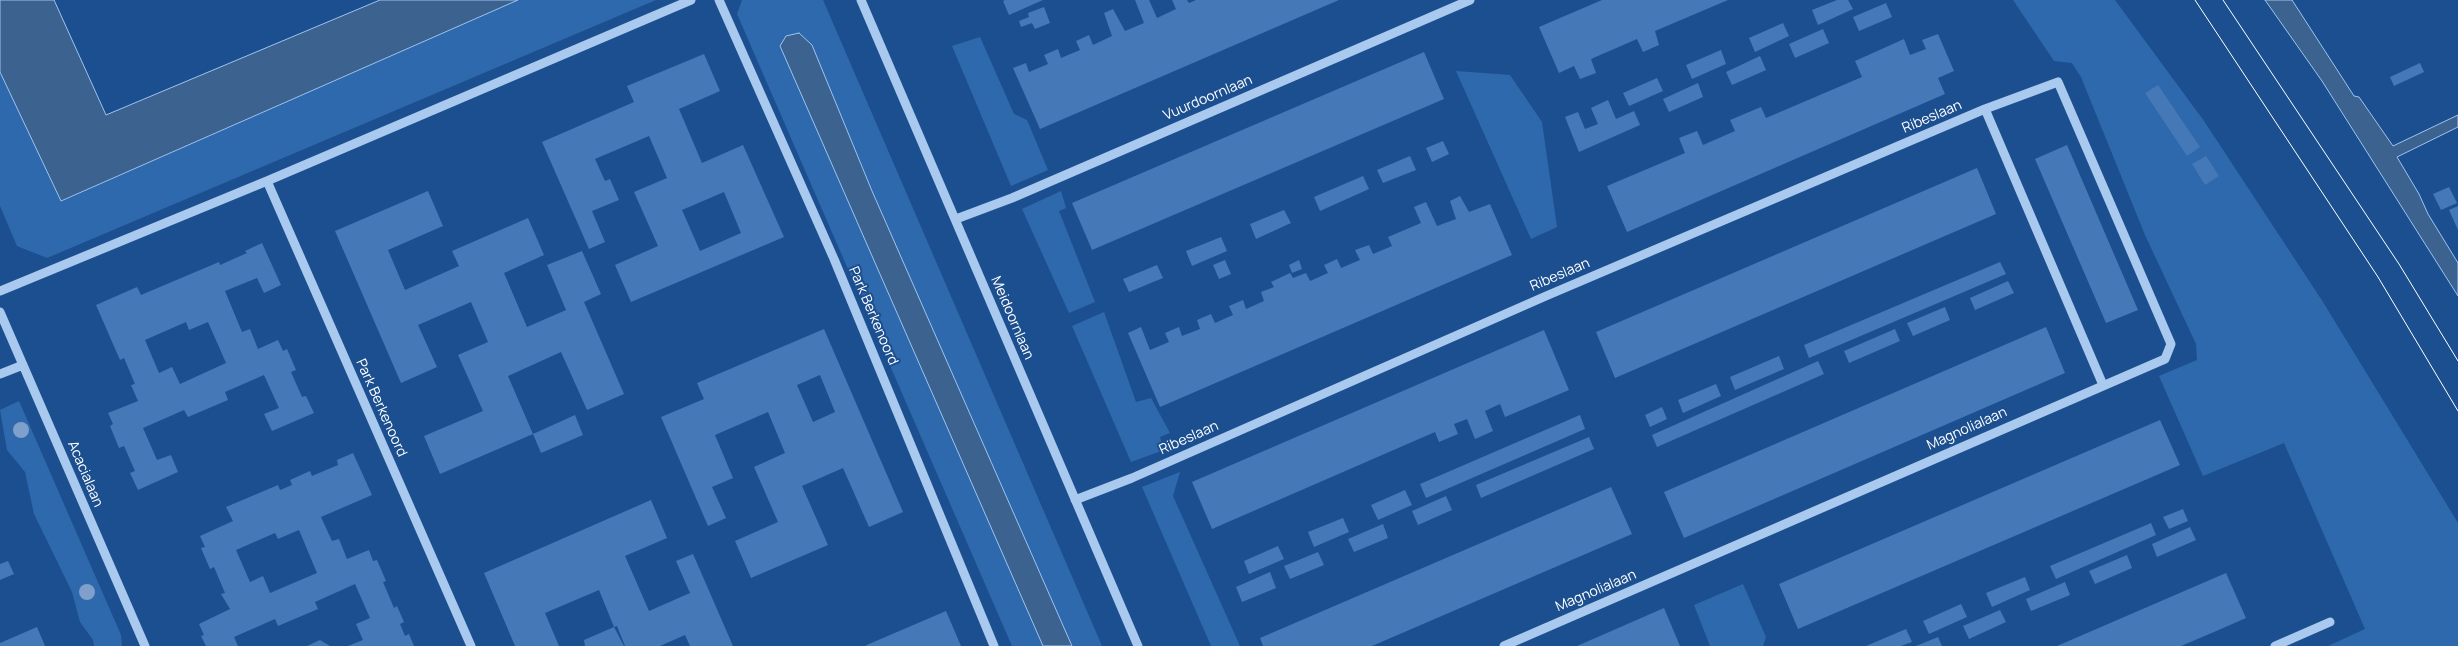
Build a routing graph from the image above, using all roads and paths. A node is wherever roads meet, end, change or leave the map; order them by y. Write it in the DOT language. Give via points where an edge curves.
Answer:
graph roads {
  1 [pos="691,0"];
  2 [pos="719,0"];
  3 [pos="861,0"];
  4 [pos="1470,0"];
  5 [pos="2058,82"];
  6 [pos="1985,110"];
  7 [pos="267,181"];
  8 [pos="956,219"];
  9 [pos="0,291"];
  10 [pos="0,312"];
  11 [pos="23,365"];
  12 [pos="0,374"];
  13 [pos="2103,385"];
  14 [pos="1075,500"];
  15 [pos="2330,622"];
  16 [pos="145,646"];
  17 [pos="471,646"];
  18 [pos="994,646"];
  19 [pos="1138,646"];
  20 [pos="1504,646"];
  21 [pos="2275,646"];
  1 -- 7 [label="street"];
  2 -- 18 [label="street, Park Berkenoord" via="834,259"];
  3 -- 8 [label="street, Meidoornlaan"];
  4 -- 8 [label="street, Vuurdoornlaan"];
  5 -- 6 [label="street, Ribeslaan"];
  5 -- 13 [label="street, Magnolialaan" via="2170,344 2165,359"];
  6 -- 13 [label="street"];
  6 -- 14 [label="street, Ribeslaan"];
  7 -- 9 [label="street"];
  7 -- 17 [label="street, Park Berkenoord"];
  8 -- 14 [label="street, Meidoornlaan"];
  10 -- 11 [label="street, Acacialaan"];
  11 -- 12 [label="street"];
  11 -- 16 [label="street, Acacialaan"];
  13 -- 20 [label="street, Magnolialaan"];
  14 -- 19 [label="street, Meidoornlaan"];
  15 -- 21 [label="street"];
}
